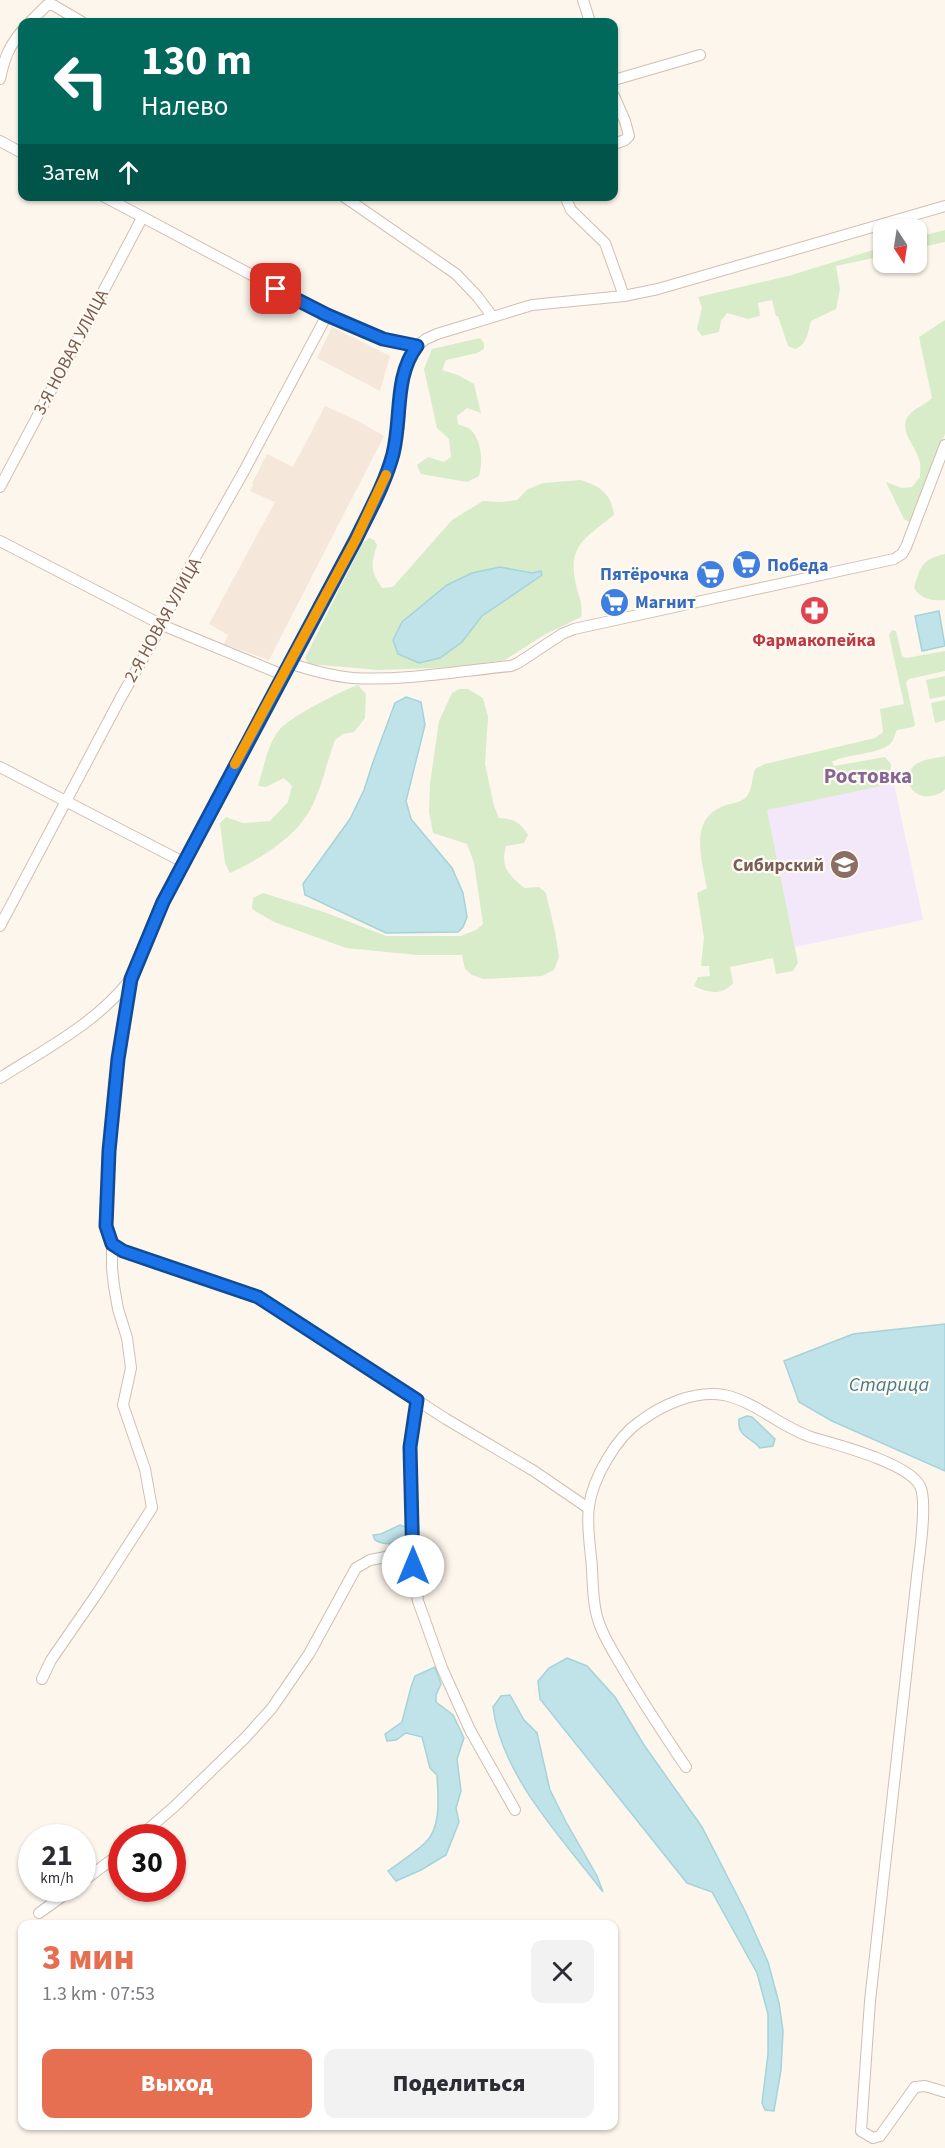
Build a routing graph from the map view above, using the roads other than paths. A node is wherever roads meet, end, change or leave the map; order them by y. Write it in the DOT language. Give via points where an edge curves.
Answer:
graph roads {
  1 [pos="583,0"];
  2 [pos="34,18"];
  3 [pos="75,18"];
  4 [pos="589,18"];
  5 [pos="18,36"];
  6 [pos="700,56"];
  7 [pos="0,79"];
  8 [pos="618,79"];
  9 [pos="618,105"];
  10 [pos="0,141"];
  11 [pos="618,142"];
  12 [pos="18,151"];
  13 [pos="112,201"];
  14 [pos="350,201"];
  15 [pos="567,201"];
  16 [pos="945,206"];
  17 [pos="142,218"];
  18 [pos="624,296"];
  19 [pos="327,315"];
  20 [pos="492,316"];
  21 [pos="417,346"];
  22 [pos="945,445"];
  23 [pos="0,487"];
  24 [pos="0,541"];
  25 [pos="162,625"];
  26 [pos="289,663"];
  27 [pos="283,675"];
  28 [pos="0,767"];
  29 [pos="67,801"];
  30 [pos="183,862"];
  31 [pos="0,926"];
  32 [pos="131,979"];
  33 [pos="0,1078"];
  34 [pos="112,1244"];
  35 [pos="417,1400"];
  36 [pos="588,1508"];
  37 [pos="412,1552"];
  38 [pos="42,1679"];
  39 [pos="686,1767"];
  40 [pos="515,1810"];
  41 [pos="153,1824"];
  42 [pos="54,1902"];
  43 [pos="39,1913"];
  44 [pos="945,2092"];
  1 -- 4 [label="street"];
  2 -- 3 [label="street" via="47,5"];
  5 -- 7 [label="street" via="4,57"];
  6 -- 8 [label="street"];
  9 -- 11 [label="street" via="629,136"];
  10 -- 12 [label="street"];
  13 -- 17 [label="street"];
  14 -- 20 [label="street" via="456,274"];
  15 -- 18 [label="street" via="571,210 605,243"];
  16 -- 18 [label="street"];
  17 -- 19 [label="street"];
  17 -- 23 [label="street, 3-Я НОВАЯ УЛИЦА"];
  18 -- 20 [label="street" via="546,302"];
  19 -- 21 [label="street" via="383,339"];
  19 -- 25 [label="street, 2-Я НОВАЯ УЛИЦА" via="183,579"];
  20 -- 21 [label="street" via="437,334"];
  21 -- 26 [label="street" via="402,379 397,439 381,486"];
  22 -- 26 [label="street" via="906,547 894,559 574,629 511,666 352,678"];
  24 -- 25 [label="street"];
  25 -- 27 [label="street"];
  25 -- 29 [label="street, 2-Я НОВАЯ УЛИЦА"];
  26 -- 27 [label="street"];
  27 -- 30 [label="street"];
  28 -- 29 [label="street"];
  29 -- 30 [label="street"];
  29 -- 31 [label="street, 2-Я НОВАЯ УЛИЦА"];
  30 -- 32 [label="street"];
  32 -- 33 [label="street" via="113,1001 80,1027"];
  32 -- 34 [label="street" via="109,1151 106,1226"];
  34 -- 35 [label="street" via="135,1256 258,1297"];
  34 -- 38 [label="street" via="111,1268 131,1368 123,1405 145,1469 152,1508"];
  35 -- 36 [label="street"];
  35 -- 37 [label="street" via="410,1447"];
  36 -- 39 [label="street" via="594,1593 601,1628"];
  36 -- 44 [label="street" via="592,1491 622,1437 648,1415 681,1399 709,1394 738,1400 810,1437 865,1453 916,1480 921,1487 917,1576 870,2001 861,2131 873,2138 880,2136 915,2088 925,2086"];
  37 -- 40 [label="street" via="418,1601 442,1668 470,1730"];
  37 -- 41 [label="street" via="370,1560 356,1568 309,1654 272,1708 215,1768"];
  42 -- 43 [label="street"];
}
